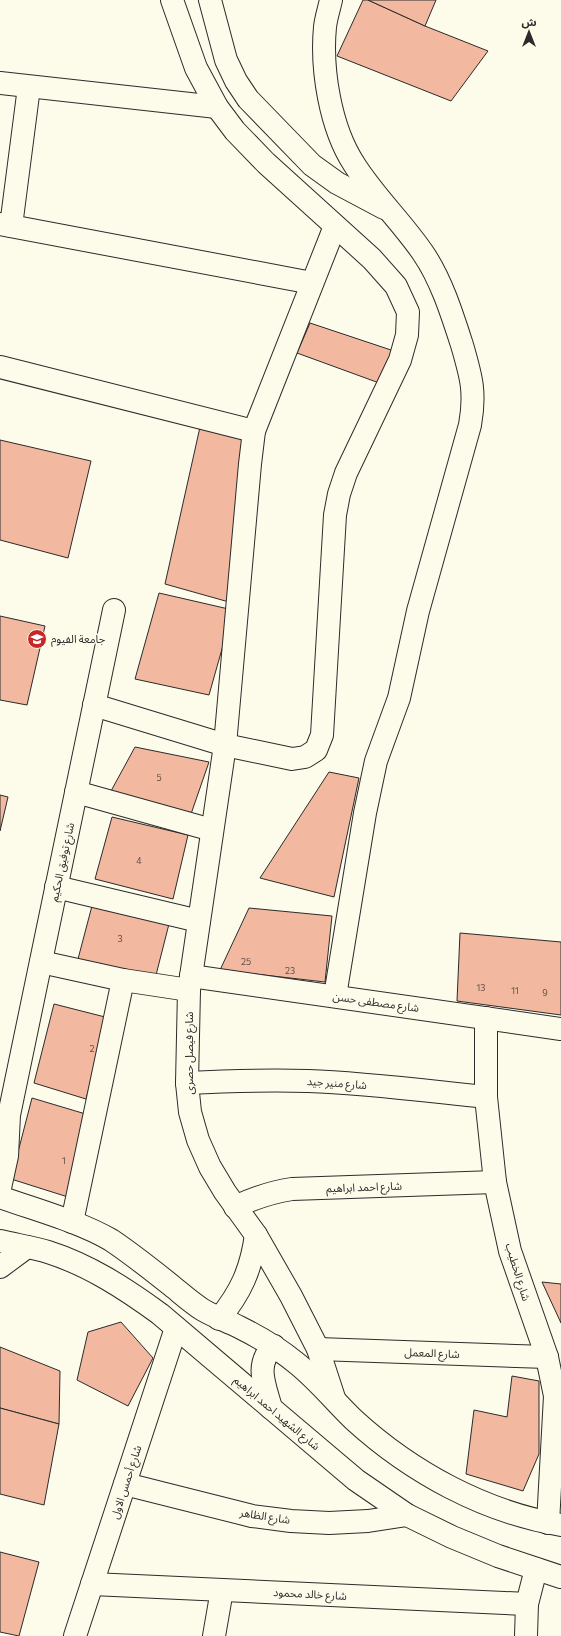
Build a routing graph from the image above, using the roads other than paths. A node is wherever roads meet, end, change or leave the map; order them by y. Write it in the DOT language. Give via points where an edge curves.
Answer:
graph roads {
  1 [pos="172,0"];
  2 [pos="210,0"];
  3 [pos="331,0"];
  4 [pos="0,83"];
  5 [pos="29,87"];
  6 [pos="216,107"];
  7 [pos="389,210"];
  8 [pos="5,225"];
  9 [pos="334,226"];
  10 [pos="312,283"];
  11 [pos="0,367"];
  12 [pos="254,431"];
  13 [pos="114,610"];
  14 [pos="94,706"];
  15 [pos="225,745"];
  16 [pos="76,792"];
  17 [pos="212,830"];
  18 [pos="56,887"];
  19 [pos="199,921"];
  20 [pos="41,962"];
  21 [pos="123,980"];
  22 [pos="190,983"];
  23 [pos="335,996"];
  24 [pos="486,1018"];
  25 [pos="561,1029"];
  26 [pos="187,1083"];
  27 [pos="486,1097"];
  28 [pos="4,1120"];
  29 [pos="495,1182"];
  30 [pos="0,1188"];
  31 [pos="0,1197"];
  32 [pos="235,1207"];
  33 [pos="72,1222"];
  34 [pos="256,1235"];
  35 [pos="0,1241"];
  36 [pos="27,1247"];
  37 [pos="0,1267"];
  38 [pos="219,1319"];
  39 [pos="176,1328"];
  40 [pos="274,1346"];
  41 [pos="318,1349"];
  42 [pos="546,1357"];
  43 [pos="558,1396"];
  44 [pos="334,1398"];
  45 [pos="271,1408"];
  46 [pos="125,1484"];
  47 [pos="407,1515"];
  48 [pos="555,1524"];
  49 [pos="536,1569"];
  50 [pos="561,1577"];
  51 [pos="92,1584"];
  52 [pos="222,1590"];
  53 [pos="527,1604"];
  54 [pos="75,1636"];
  55 [pos="214,1636"];
  56 [pos="526,1636"];
  1 -- 6 [label="street" via="196,68"];
  2 -- 7 [label="street" via="226,60 248,99 312,166 337,183"];
  3 -- 7 [label="street" via="325,26 326,79 334,123 353,163"];
  4 -- 5 [label="street"];
  5 -- 6 [label="street"];
  5 -- 8 [label="street"];
  6 -- 9 [label="street" via="266,163"];
  7 -- 23 [label="street" via="423,253 439,280 472,378 474,405 418,611 399,698 376,761"];
  8 -- 10 [label="street"];
  9 -- 10 [label="street, شارع فيصل حصرى"];
  9 -- 15 [label="street" via="372,259 396,286 408,312 407,335 400,360 346,473 339,494 335,515 322,735 316,750 305,757 292,759"];
  10 -- 12 [label="street, شارع فيصل حصرى"];
  11 -- 12 [label="street"];
  12 -- 15 [label="street, شارع فيصل حصرى"];
  13 -- 14 [label="street, شارع توفيق الحكيم"];
  14 -- 15 [label="street"];
  14 -- 16 [label="street, شارع توفيق الحكيم"];
  15 -- 17 [label="street, شارع فيصل حصرى"];
  16 -- 17 [label="street"];
  16 -- 18 [label="street, شارع توفيق الحكيم"];
  17 -- 19 [label="street, شارع فيصل حصرى"];
  18 -- 19 [label="street"];
  18 -- 20 [label="street, شارع توفيق الحكيم"];
  19 -- 22 [label="street, شارع فيصل حصرى"];
  20 -- 21 [label="street, شارع مصطفى حسن"];
  20 -- 28 [label="street, شارع توفيق الحكيم"];
  21 -- 22 [label="street, شارع مصطفى حسن"];
  21 -- 33 [label="street"];
  22 -- 23 [label="street, شارع مصطفى حسن"];
  22 -- 26 [label="street, شارع فيصل حصرى"];
  23 -- 24 [label="street, شارع مصطفى حسن"];
  24 -- 25 [label="street, شارع مصطفى حسن"];
  24 -- 27 [label="street, شارع الخطيب"];
  26 -- 27 [label="street, شارع منير جيد" via="308,1081"];
  26 -- 32 [label="street, شارع فيصل حصرى" via="190,1112 198,1140 210,1167"];
  27 -- 29 [label="street, شارع الخطيب"];
  28 -- 30 [label="street, شارع توفيق الحكيم" via="7,1156"];
  29 -- 32 [label="street, شارع احمد ابراهيم" via="292,1189 272,1192"];
  29 -- 42 [label="street, شارع الخطيب" via="510,1251"];
  31 -- 33 [label="street"];
  32 -- 34 [label="street, شارع فيصل حصرى"];
  33 -- 38 [label="street" via="110,1240"];
  34 -- 38 [label="street" via="248,1272 241,1288"];
  34 -- 41 [label="street, شارع فيصل حصرى"];
  35 -- 36 [label="street, شارع الشهيد احمد ابراهيم"];
  36 -- 37 [label="street"];
  36 -- 39 [label="street, شارع الشهيد احمد ابراهيم" via="49,1252 107,1278 135,1295"];
  38 -- 40 [label="street"];
  39 -- 45 [label="street, شارع الشهيد احمد ابراهيم"];
  39 -- 46 [label="street, شارع أحمس الاول"];
  40 -- 44 [label="street" via="316,1379"];
  40 -- 45 [label="street" via="265,1357 262,1370"];
  41 -- 42 [label="street, شارع المعمل"];
  41 -- 44 [label="street, شارع فيصل حصرى"];
  42 -- 43 [label="street, شارع الخطيب"];
  43 -- 48 [label="street, شارع الخطيب"];
  44 -- 48 [label="street" via="375,1438 427,1474 486,1503"];
  45 -- 47 [label="street, شارع الشهيد احمد ابراهيم" via="356,1480"];
  46 -- 47 [label="street, شارع الظاهر" via="252,1516 291,1521 368,1521"];
  46 -- 51 [label="street, شارع أحمس الاول"];
  47 -- 49 [label="street, شارع الشهيد احمد ابراهيم" via="452,1537"];
  49 -- 50 [label="street, شارع الشهيد احمد ابراهيم"];
  49 -- 53 [label="street"];
  51 -- 52 [label="street, شارع خالد محمود"];
  51 -- 54 [label="street, شارع أحمس الاول"];
  52 -- 53 [label="street, شارع خالد محمود"];
  52 -- 55 [label="street"];
  53 -- 56 [label="street"];
}
